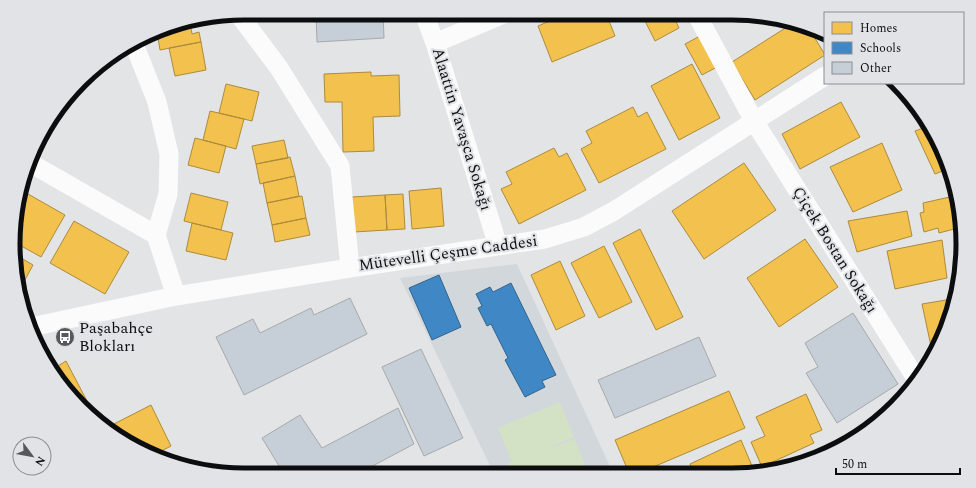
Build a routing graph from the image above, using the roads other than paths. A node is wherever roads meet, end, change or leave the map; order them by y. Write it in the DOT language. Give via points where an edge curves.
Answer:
graph roads {
  1 [pos="243,20"];
  2 [pos="427,20"];
  3 [pos="489,20"];
  4 [pos="700,20"];
  5 [pos="435,43"];
  6 [pos="136,48"];
  7 [pos="824,77"];
  8 [pos="754,121"];
  9 [pos="34,165"];
  10 [pos="156,235"];
  11 [pos="498,246"];
  12 [pos="350,268"];
  13 [pos="176,296"];
  14 [pos="36,327"];
  15 [pos="913,375"];
  1 -- 12 [label="street" via="279,68 340,166"];
  2 -- 5 [label="street, Alaattin Yavaşca Sokağı"];
  3 -- 5 [label="street"];
  4 -- 8 [label="street, Çiçek Bostan Sokağı"];
  5 -- 11 [label="street, Alaattin Yavaşca Sokağı"];
  6 -- 10 [label="street" via="157,102 169,154 168,194"];
  7 -- 8 [label="street, Mütevelli Çeşme Caddesi"];
  8 -- 11 [label="street, Mütevelli Çeşme Caddesi" via="599,220 564,234"];
  8 -- 15 [label="street, Çiçek Bostan Sokağı"];
  9 -- 10 [label="street"];
  10 -- 13 [label="street"];
  11 -- 12 [label="street, Mütevelli Çeşme Caddesi"];
  12 -- 13 [label="street, Mütevelli Çeşme Caddesi"];
  13 -- 14 [label="street, Mütevelli Çeşme Caddesi"];
}
